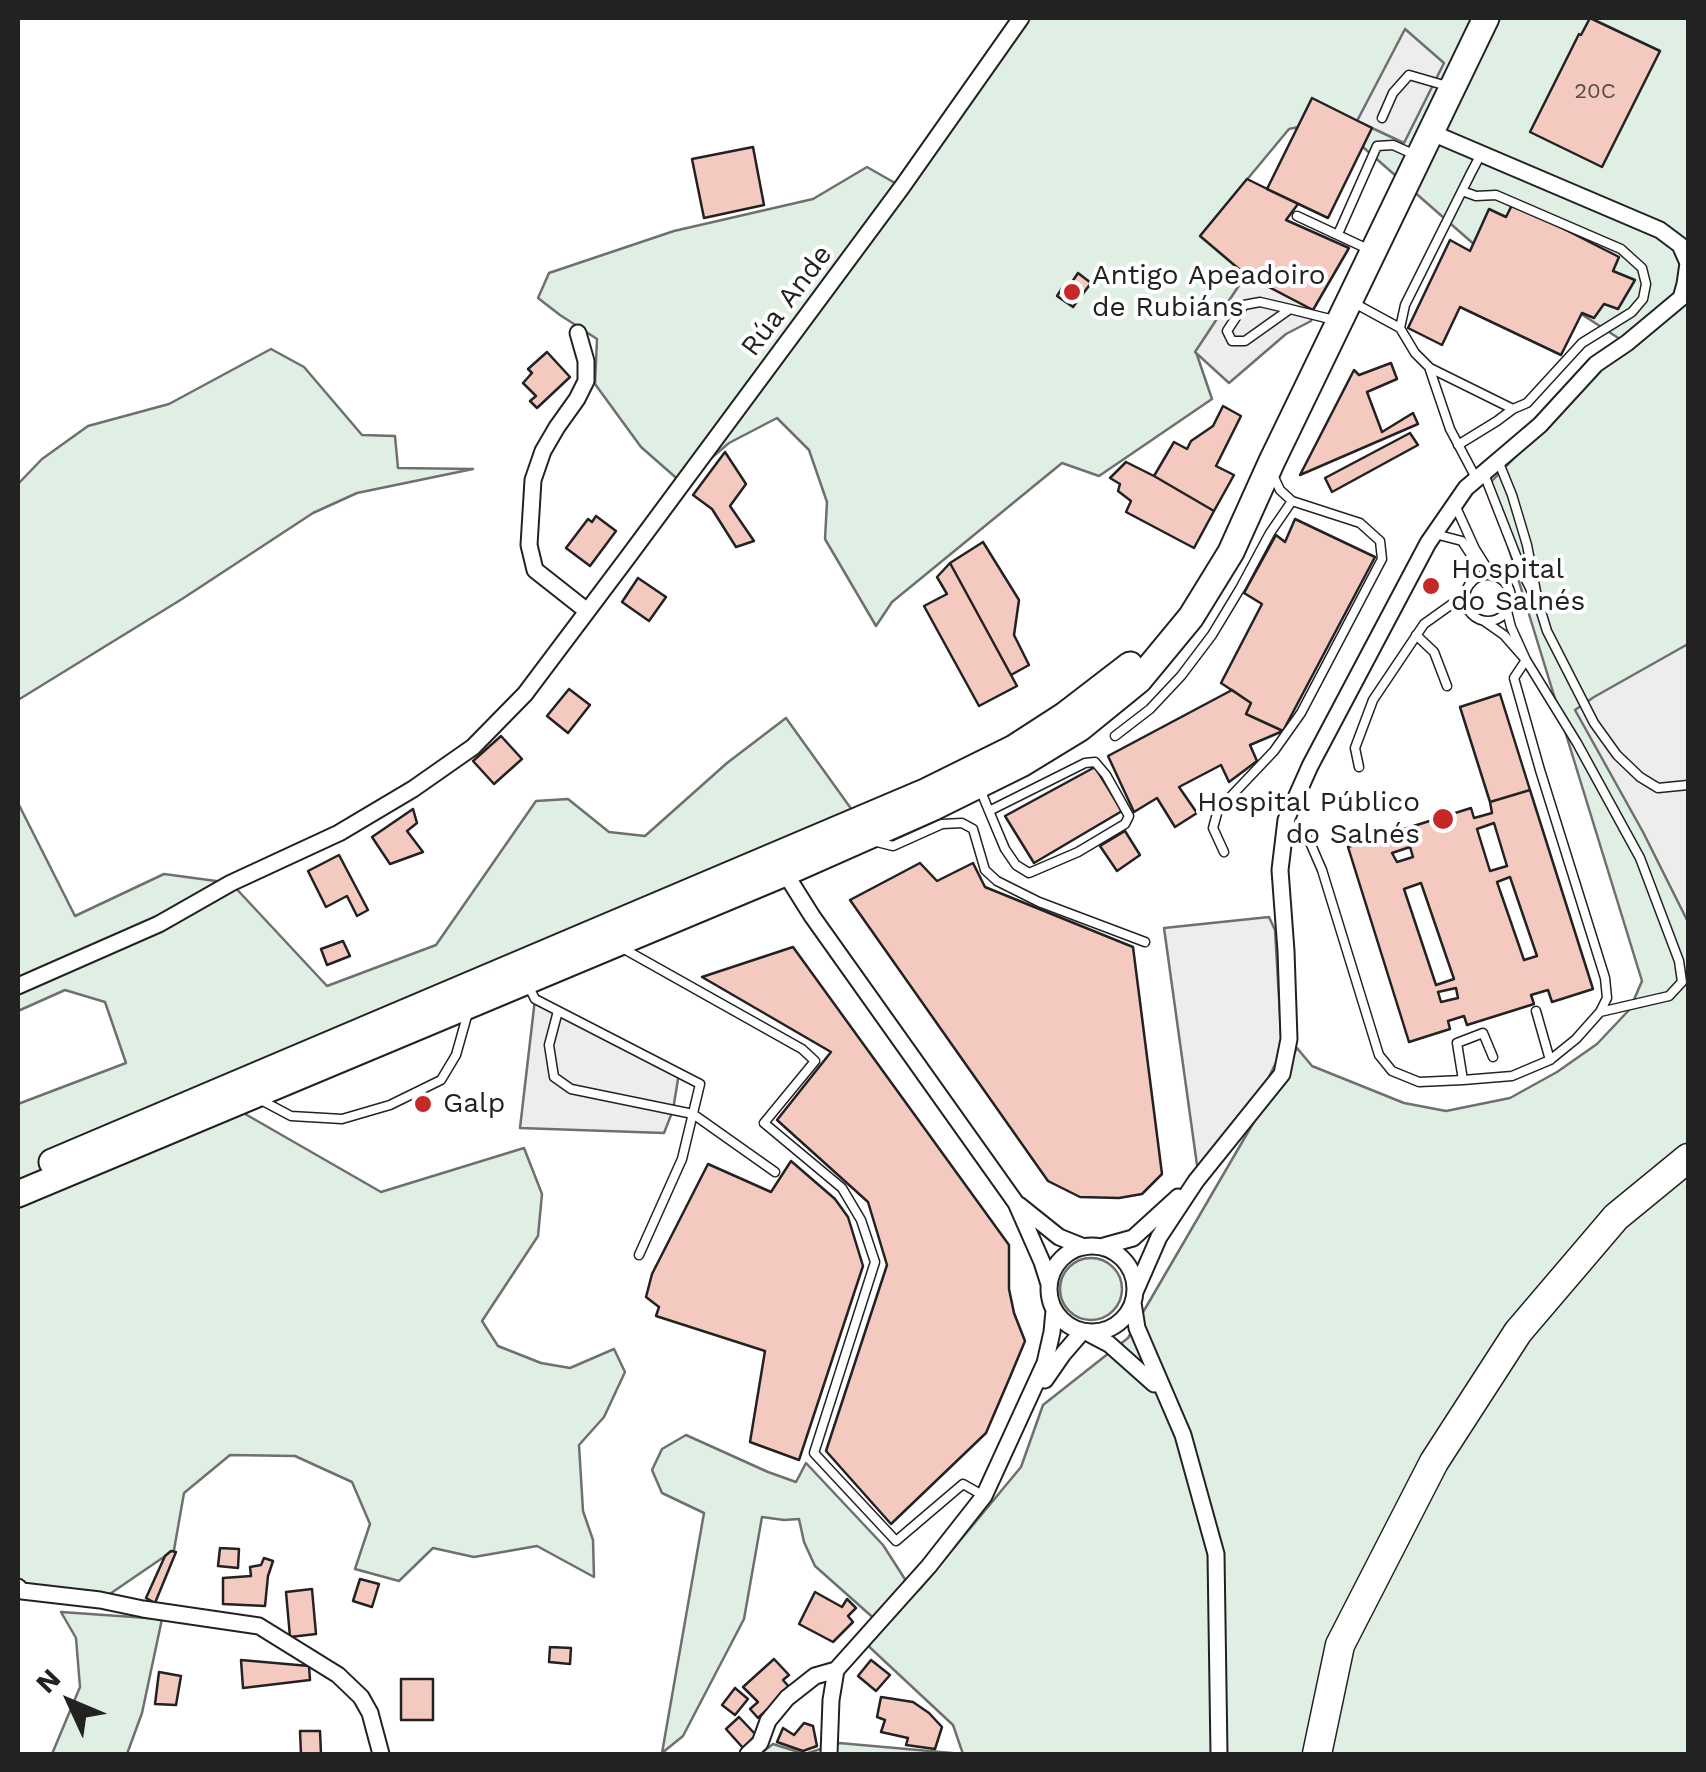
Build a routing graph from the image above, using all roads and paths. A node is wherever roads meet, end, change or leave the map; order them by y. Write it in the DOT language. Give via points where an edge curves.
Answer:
graph roads {
  1 [pos="1021,18"];
  2 [pos="1486,18"];
  3 [pos="1452,87"];
  4 [pos="1382,118"];
  5 [pos="1430,132"];
  6 [pos="1480,154"];
  7 [pos="1418,156"];
  8 [pos="1462,191"];
  9 [pos="1297,216"];
  10 [pos="1338,234"];
  11 [pos="1685,250"];
  12 [pos="1373,251"];
  13 [pos="1687,286"];
  14 [pos="1290,309"];
  15 [pos="1344,311"];
  16 [pos="1400,328"];
  17 [pos="578,333"];
  18 [pos="1430,368"];
  19 [pos="1512,409"];
  20 [pos="1458,445"];
  21 [pos="1272,461"];
  22 [pos="1499,463"];
  23 [pos="1481,477"];
  24 [pos="1292,500"];
  25 [pos="1455,504"];
  26 [pos="1436,534"];
  27 [pos="1492,576"];
  28 [pos="1471,583"];
  29 [pos="1466,594"];
  30 [pos="1538,602"];
  31 [pos="588,610"];
  32 [pos="1446,610"];
  33 [pos="1507,611"];
  34 [pos="1470,613"];
  35 [pos="1484,621"];
  36 [pos="1416,635"];
  37 [pos="1526,660"];
  38 [pos="1448,686"];
  39 [pos="1116,736"];
  40 [pos="1014,748"];
  41 [pos="1359,766"];
  42 [pos="978,785"];
  43 [pos="1688,785"];
  44 [pos="989,811"];
  45 [pos="1286,820"];
  46 [pos="870,836"];
  47 [pos="1224,852"];
  48 [pos="785,873"];
  49 [pos="619,932"];
  50 [pos="1145,942"];
  51 [pos="526,981"];
  52 [pos="18,986"];
  53 [pos="470,1005"];
  54 [pos="558,1011"];
  55 [pos="1536,1011"];
  56 [pos="1600,1012"];
  57 [pos="1493,1057"];
  58 [pos="1550,1060"];
  59 [pos="1463,1080"];
  60 [pos="255,1096"];
  61 [pos="693,1114"];
  62 [pos="1688,1158"];
  63 [pos="775,1172"];
  64 [pos="18,1176"];
  65 [pos="1196,1180"];
  66 [pos="18,1194"];
  67 [pos="1016,1203"];
  68 [pos="1084,1247"];
  69 [pos="1101,1247"];
  70 [pos="639,1255"];
  71 [pos="1048,1284"];
  72 [pos="1134,1298"];
  73 [pos="1054,1311"];
  74 [pos="1085,1332"];
  75 [pos="1164,1394"];
  76 [pos="1021,1417"];
  77 [pos="984,1496"];
  78 [pos="18,1587"];
  79 [pos="836,1670"];
  80 [pos="381,1754"];
  81 [pos="748,1754"];
  82 [pos="829,1754"];
  83 [pos="1219,1754"];
  84 [pos="1316,1754"];
  1 -- 31 [label="street, Rúa Ande"];
  2 -- 3 [label="main road"];
  3 -- 4 [label="lane" via="1409,76"];
  3 -- 5 [label="main road"];
  5 -- 6 [label="street"];
  5 -- 7 [label="main road"];
  6 -- 8 [label="lane"];
  6 -- 11 [label="street" via="1660,230"];
  7 -- 10 [label="lane" via="1376,146"];
  7 -- 12 [label="main road"];
  8 -- 16 [label="lane" via="1404,306"];
  8 -- 19 [label="lane" via="1496,195 1621,249 1642,268 1646,284 1632,312 1582,343 1528,403"];
  9 -- 10 [label="lane"];
  10 -- 12 [label="lane"];
  11 -- 13 [label="street"];
  12 -- 15 [label="main road"];
  13 -- 22 [label="street" via="1596,364"];
  14 -- 14 [label="lane" via="1244,305 1227,332 1232,341 1245,342"];
  14 -- 15 [label="lane"];
  15 -- 16 [label="lane" via="1370,310"];
  15 -- 21 [label="main road"];
  16 -- 18 [label="lane"];
  17 -- 31 [label="street" via="586,381 533,480 529,545 534,570"];
  18 -- 19 [label="lane"];
  18 -- 20 [label="lane"];
  19 -- 20 [label="lane"];
  20 -- 23 [label="lane"];
  21 -- 24 [label="lane" via="1280,490"];
  21 -- 40 [label="main road" via="1179,610 1127,668"];
  21 -- 42 [label="main road" via="1231,552 1191,617 1139,680 1080,728"];
  22 -- 23 [label="street"];
  22 -- 30 [label="lane"];
  23 -- 25 [label="street"];
  23 -- 30 [label="lane"];
  24 -- 39 [label="lane" via="1192,662 1150,710"];
  24 -- 47 [label="lane" via="1360,523 1380,541 1382,559 1301,714 1218,810 1213,828"];
  25 -- 26 [label="street"];
  25 -- 27 [label="lane"];
  26 -- 28 [label="lane" via="1462,540 1473,558"];
  26 -- 45 [label="street"];
  27 -- 28 [label="lane"];
  27 -- 33 [label="lane" via="1509,589"];
  28 -- 29 [label="lane"];
  29 -- 32 [label="lane"];
  29 -- 34 [label="lane"];
  30 -- 43 [label="lane" via="1576,692 1617,755 1658,788"];
  31 -- 52 [label="street, Rúa Ande" via="473,747 412,789 160,924"];
  32 -- 34 [label="lane"];
  32 -- 36 [label="lane"];
  33 -- 35 [label="lane"];
  33 -- 37 [label="lane"];
  34 -- 35 [label="lane"];
  35 -- 37 [label="lane"];
  36 -- 38 [label="lane" via="1434,652"];
  36 -- 41 [label="lane" via="1372,700 1355,748"];
  37 -- 56 [label="lane" via="1514,678 1605,978"];
  37 -- 56 [label="lane" via="1640,858 1679,961 1682,982 1669,996"];
  40 -- 48 [label="street" via="931,800 795,858"];
  40 -- 49 [label="main road"];
  42 -- 44 [label="lane"];
  42 -- 46 [label="main road"];
  44 -- 44 [label="lane" via="1004,849 1029,873 1078,852 1129,816 1095,762"];
  45 -- 59 [label="lane" via="1309,840 1322,870 1379,1055 1392,1071 1419,1082"];
  45 -- 65 [label="street" via="1280,870 1289,1039 1282,1074"];
  46 -- 48 [label="main road"];
  46 -- 50 [label="lane" via="893,846 942,824 962,823 973,829 985,870 996,882"];
  48 -- 49 [label="main road"];
  48 -- 67 [label="street"];
  49 -- 51 [label="main road"];
  49 -- 64 [label="main road"];
  49 -- 77 [label="lane" via="814,1062 764,1123 842,1188 862,1220 875,1262 814,1453 896,1541 963,1484"];
  51 -- 53 [label="main road"];
  51 -- 54 [label="lane" via="535,998"];
  53 -- 60 [label="main road"];
  53 -- 60 [label="lane" via="441,1080 390,1105 342,1120 291,1116"];
  54 -- 61 [label="lane" via="700,1084"];
  54 -- 61 [label="lane" via="549,1045 554,1077 570,1089"];
  55 -- 58 [label="lane"];
  56 -- 58 [label="lane"];
  57 -- 59 [label="lane" via="1483,1032 1456,1043"];
  58 -- 59 [label="lane" via="1512,1076"];
  60 -- 66 [label="main road"];
  61 -- 63 [label="lane"];
  61 -- 70 [label="lane" via="682,1159"];
  62 -- 84 [label="highway" via="1616,1217 1518,1332 1434,1462 1340,1645"];
  65 -- 69 [label="street" via="1133,1238"];
  65 -- 72 [label="street" via="1159,1237"];
  67 -- 68 [label="street" via="1059,1237"];
  67 -- 71 [label="street"];
  68 -- 69 [label="street"];
  68 -- 71 [label="street" via="1056,1264"];
  69 -- 72 [label="street" via="1130,1268"];
  71 -- 73 [label="street"];
  72 -- 74 [label="street" via="1115,1326"];
  72 -- 75 [label="street" via="1137,1328"];
  73 -- 74 [label="street"];
  73 -- 76 [label="street" via="1045,1363"];
  74 -- 75 [label="street" via="1109,1344"];
  74 -- 76 [label="street" via="1062,1354"];
  75 -- 83 [label="street" via="1183,1435 1216,1554"];
  76 -- 77 [label="street"];
  77 -- 79 [label="street"];
  78 -- 80 [label="street" via="260,1626 360,1696"];
  79 -- 81 [label="street" via="815,1676 787,1698"];
  79 -- 82 [label="street"];
}
